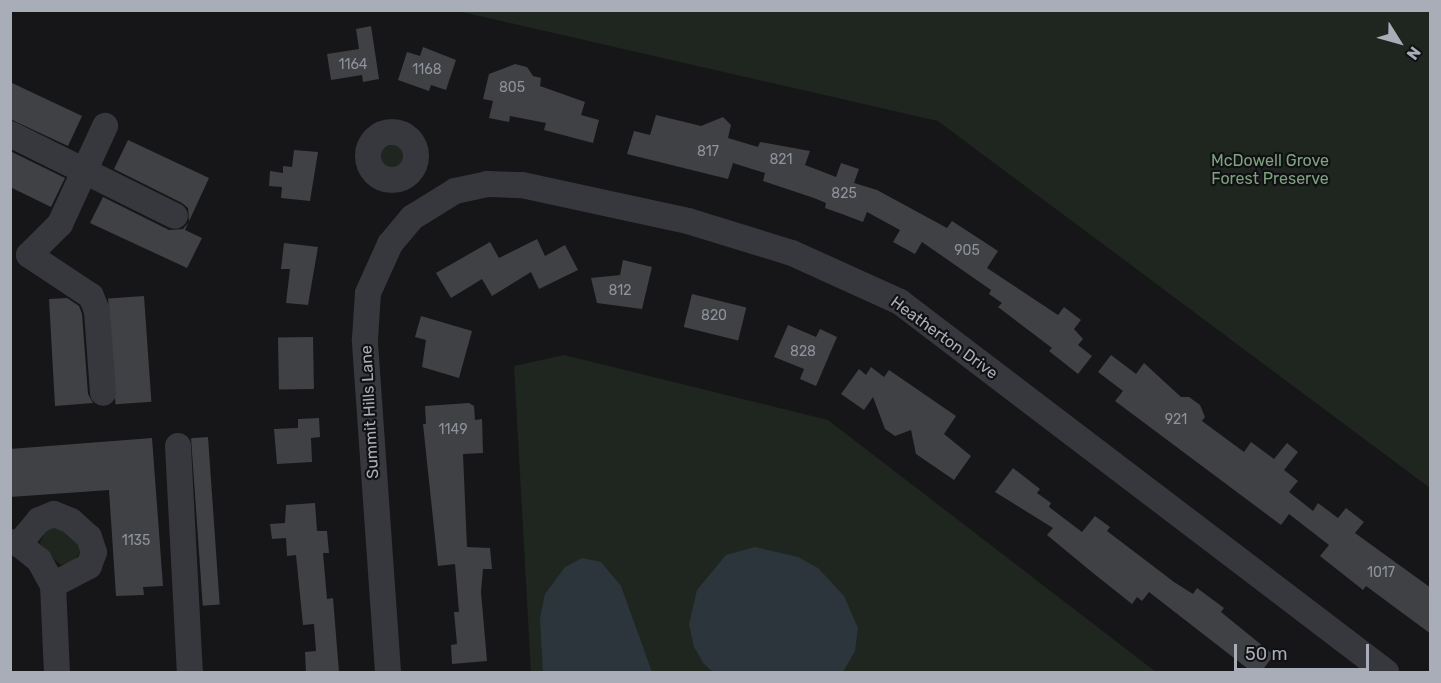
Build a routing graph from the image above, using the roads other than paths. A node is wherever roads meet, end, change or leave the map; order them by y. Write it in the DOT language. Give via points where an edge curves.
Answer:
graph roads {
  1 [pos="105,126"];
  2 [pos="10,134"];
  3 [pos="87,172"];
  4 [pos="406,177"];
  5 [pos="426,206"];
  6 [pos="175,216"];
  7 [pos="20,256"];
  8 [pos="103,393"];
  9 [pos="178,446"];
  10 [pos="15,543"];
  11 [pos="53,585"];
  12 [pos="57,672"];
  13 [pos="190,672"];
  14 [pos="388,672"];
  15 [pos="1386,672"];
  1 -- 3 [label="street"];
  2 -- 3 [label="street"];
  3 -- 6 [label="street"];
  3 -- 7 [label="street" via="60,224"];
  4 -- 5 [label="street"];
  5 -- 14 [label="street, Summit Hills Lane" via="390,244 374,276 365,311"];
  5 -- 15 [label="street, Heatherton Drive" via="455,191 488,184 522,185 688,221 792,253 848,276 900,302"];
  7 -- 8 [label="street" via="91,296 97,311"];
  9 -- 13 [label="street"];
  10 -- 11 [label="street" via="39,560"];
  10 -- 11 [label="street" via="39,520 54,514 71,521 89,537 94,552 89,566"];
  11 -- 12 [label="street"];
}
